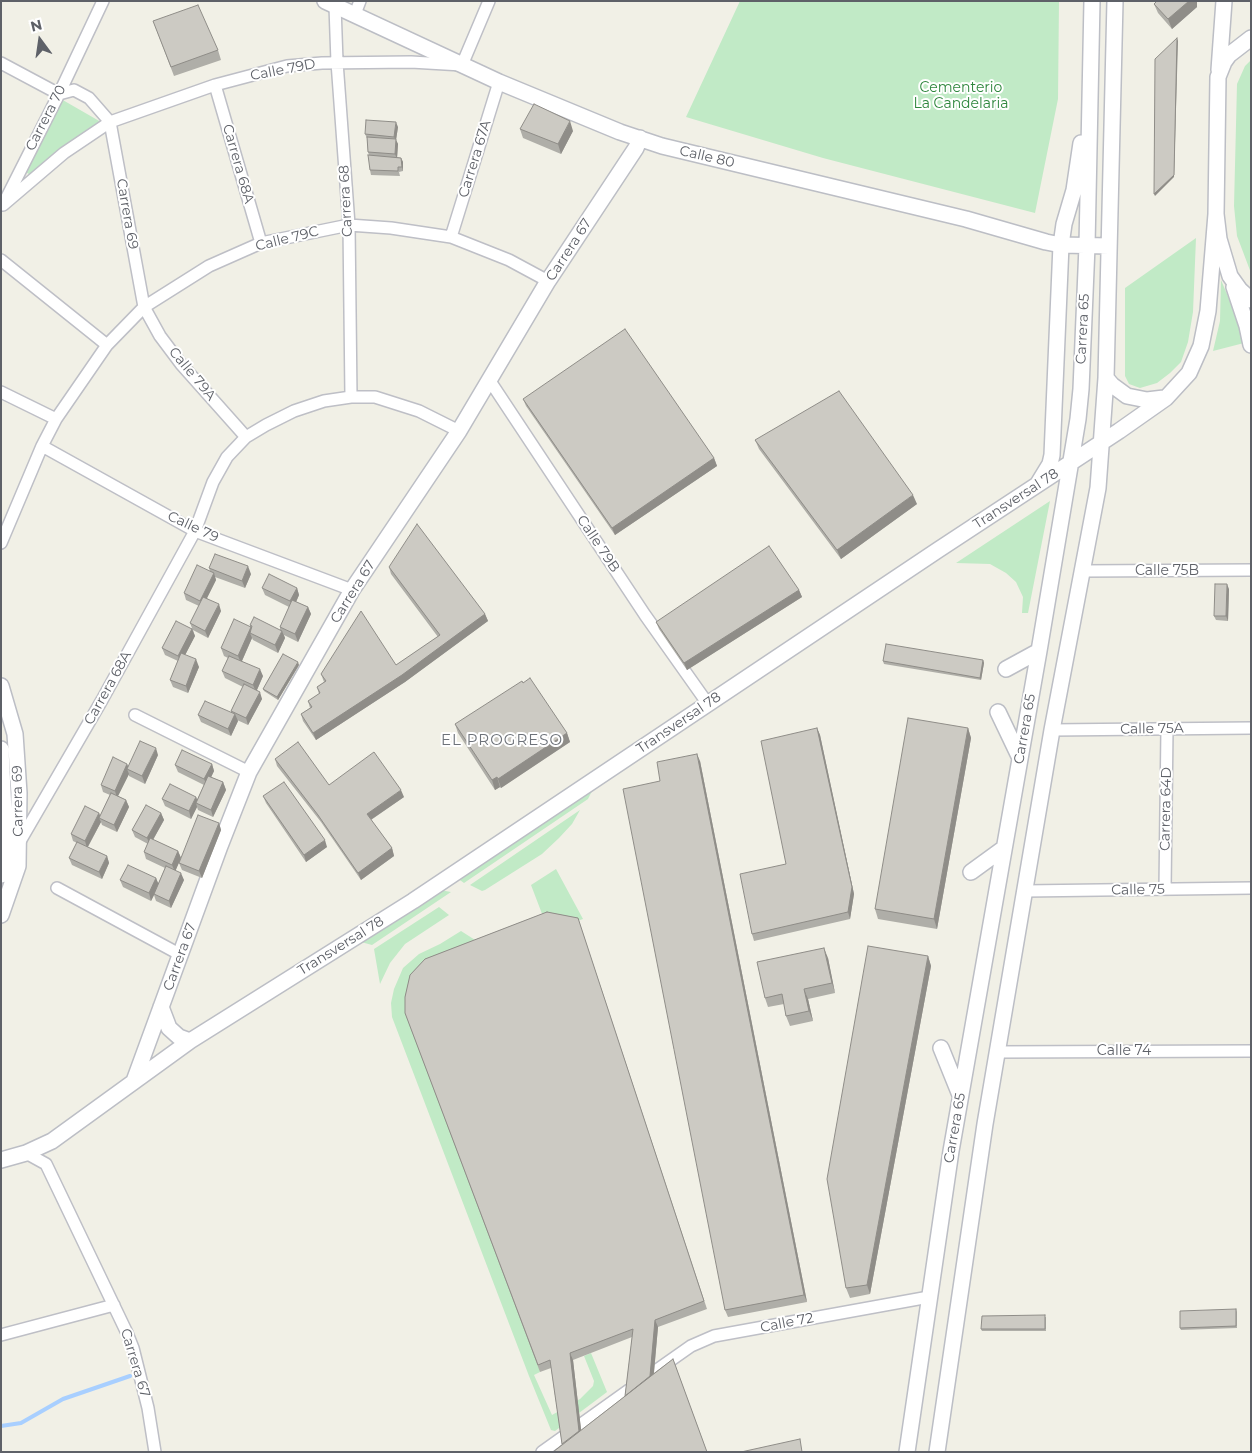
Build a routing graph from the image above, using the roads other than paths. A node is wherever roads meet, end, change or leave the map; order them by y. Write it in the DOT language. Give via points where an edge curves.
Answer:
graph roads {
  1 [pos="103,1"];
  2 [pos="489,1"];
  3 [pos="1092,1"];
  4 [pos="1115,1"];
  5 [pos="1224,1"];
  6 [pos="330,3"];
  7 [pos="357,7"];
  8 [pos="1251,38"];
  9 [pos="337,62"];
  10 [pos="1,64"];
  11 [pos="462,65"];
  12 [pos="1091,72"];
  13 [pos="1218,77"];
  14 [pos="499,82"];
  15 [pos="215,85"];
  16 [pos="58,94"];
  17 [pos="110,122"];
  18 [pos="640,138"];
  19 [pos="2,206"];
  20 [pos="1216,214"];
  21 [pos="349,224"];
  22 [pos="452,237"];
  23 [pos="261,243"];
  24 [pos="1061,245"];
  25 [pos="1087,246"];
  26 [pos="1109,246"];
  27 [pos="1,260"];
  28 [pos="1230,276"];
  29 [pos="548,280"];
  30 [pos="1251,300"];
  31 [pos="144,307"];
  32 [pos="107,345"];
  33 [pos="1251,345"];
  34 [pos="1056,365"];
  35 [pos="1106,378"];
  36 [pos="490,381"];
  37 [pos="1081,389"];
  38 [pos="1,392"];
  39 [pos="351,397"];
  40 [pos="1166,398"];
  41 [pos="56,419"];
  42 [pos="459,431"];
  43 [pos="246,437"];
  44 [pos="1102,442"];
  45 [pos="42,446"];
  46 [pos="1070,463"];
  47 [pos="1035,487"];
  48 [pos="195,531"];
  49 [pos="1,543"];
  50 [pos="1251,570"];
  51 [pos="1083,572"];
  52 [pos="352,590"];
  53 [pos="1039,651"];
  54 [pos="1006,668"];
  55 [pos="1,686"];
  56 [pos="708,704"];
  57 [pos="998,712"];
  58 [pos="135,715"];
  59 [pos="1251,728"];
  60 [pos="1167,729"];
  61 [pos="1052,730"];
  62 [pos="1,749"];
  63 [pos="1020,758"];
  64 [pos="249,772"];
  65 [pos="18,843"];
  66 [pos="1004,848"];
  67 [pos="6,869"];
  68 [pos="971,872"];
  69 [pos="57,888"];
  70 [pos="1251,888"];
  71 [pos="1165,889"];
  72 [pos="1025,891"];
  73 [pos="1,915"];
  74 [pos="181,955"];
  75 [pos="161,1007"];
  76 [pos="190,1041"];
  77 [pos="941,1048"];
  78 [pos="1251,1051"];
  79 [pos="997,1052"];
  80 [pos="134,1081"];
  81 [pos="960,1095"];
  82 [pos="52,1142"];
  83 [pos="26,1153"];
  84 [pos="1,1160"];
  85 [pos="46,1164"];
  86 [pos="929,1296"];
  87 [pos="114,1305"];
  88 [pos="1,1335"];
  89 [pos="654,1372"];
  90 [pos="629,1390"];
  91 [pos="580,1425"];
  92 [pos="563,1437"];
  93 [pos="156,1452"];
  94 [pos="542,1452"];
  95 [pos="907,1452"];
  96 [pos="937,1452"];
  1 -- 16 [label="street, Carrera 70"];
  2 -- 11 [label="street"];
  3 -- 12 [label="main road, Carrera 65"];
  4 -- 26 [label="main road, Carrera 65"];
  5 -- 13 [label="main road"];
  6 -- 7 [label="main road, Calle 80"];
  6 -- 9 [label="street, Carrera 68"];
  7 -- 11 [label="main road, Calle 80"];
  8 -- 13 [label="main road" via="1229,55"];
  9 -- 11 [label="street, Calle 79D"];
  9 -- 15 [label="street, Calle 79D" via="287,66"];
  9 -- 21 [label="street, Carrera 68"];
  10 -- 16 [label="street"];
  11 -- 14 [label="main road, Calle 80"];
  12 -- 24 [label="main road" via="1074,190"];
  12 -- 25 [label="main road, Carrera 65"];
  13 -- 20 [label="main road"];
  14 -- 18 [label="main road, Calle 80"];
  14 -- 22 [label="street, Carrera 67A"];
  15 -- 17 [label="street, Calle 79D"];
  15 -- 23 [label="street, Carrera 68A"];
  16 -- 17 [label="street" via="74,90 89,98"];
  16 -- 19 [label="street, Carrera 70"];
  17 -- 19 [label="street, Calle 79D" via="64,153"];
  17 -- 31 [label="street, Carrera 69"];
  18 -- 24 [label="main road, Calle 80"];
  18 -- 29 [label="main road, Carrera 67"];
  20 -- 28 [label="main road" via="1219,239"];
  20 -- 40 [label="main road, Transversal 78" via="1202,346 1189,373"];
  21 -- 22 [label="street, Calle 79C"];
  21 -- 23 [label="street, Calle 79C"];
  21 -- 39 [label="street, Carrera 68"];
  22 -- 29 [label="street, Calle 79C"];
  23 -- 31 [label="street, Calle 79C" via="209,266"];
  24 -- 25 [label="main road, Calle 80"];
  24 -- 34 [label="main road"];
  25 -- 26 [label="main road, Calle 80"];
  25 -- 37 [label="main road, Carrera 65"];
  26 -- 35 [label="main road, Carrera 65"];
  27 -- 32 [label="street"];
  28 -- 30 [label="main road"];
  28 -- 33 [label="main road"];
  29 -- 36 [label="main road, Carrera 67"];
  31 -- 32 [label="street, Calle 79C"];
  31 -- 43 [label="street, Calle 79A" via="181,364"];
  32 -- 41 [label="street, Calle 79C"];
  34 -- 37 [label="main road"];
  34 -- 47 [label="main road" via="1052,456"];
  35 -- 40 [label="main road" via="1127,396 1147,400"];
  35 -- 44 [label="main road, Carrera 65"];
  36 -- 42 [label="main road, Carrera 67"];
  36 -- 56 [label="street, Calle 79B"];
  37 -- 46 [label="main road, Carrera 65"];
  38 -- 41 [label="street"];
  39 -- 42 [label="street" via="375,397 419,411"];
  39 -- 43 [label="street" via="324,401 294,411"];
  40 -- 44 [label="main road, Transversal 78"];
  41 -- 45 [label="street"];
  42 -- 52 [label="main road, Carrera 67"];
  43 -- 48 [label="street" via="227,457 213,482"];
  44 -- 46 [label="main road, Transversal 78"];
  44 -- 51 [label="main road, Carrera 65" via="1096,506"];
  45 -- 48 [label="street, Calle 79"];
  45 -- 49 [label="street"];
  46 -- 47 [label="main road, Transversal 78"];
  46 -- 53 [label="main road, Carrera 65"];
  47 -- 56 [label="main road, Transversal 78"];
  48 -- 52 [label="street, Calle 79"];
  48 -- 65 [label="street, Carrera 68A" via="102,700"];
  50 -- 51 [label="street, Calle 75B"];
  51 -- 61 [label="main road, Carrera 65"];
  52 -- 64 [label="main road, Carrera 67"];
  53 -- 54 [label="main road"];
  53 -- 63 [label="main road, Carrera 65"];
  55 -- 65 [label="main road, Carrera 69" via="16,734"];
  56 -- 76 [label="main road, Transversal 78" via="413,901"];
  57 -- 63 [label="main road"];
  58 -- 64 [label="street"];
  59 -- 60 [label="street, Calle 75A"];
  60 -- 61 [label="street, Calle 75A"];
  60 -- 71 [label="street, Carrera 64D"];
  61 -- 72 [label="main road, Carrera 65"];
  62 -- 67 [label="main road, Carrera 69"];
  63 -- 66 [label="main road, Carrera 65"];
  64 -- 74 [label="main road, Carrera 67"];
  65 -- 67 [label="main road, Carrera 69"];
  66 -- 68 [label="main road"];
  66 -- 81 [label="main road, Carrera 65"];
  67 -- 73 [label="main road, Carrera 69"];
  69 -- 74 [label="street"];
  70 -- 71 [label="street, Calle 75"];
  71 -- 72 [label="street, Calle 75"];
  72 -- 79 [label="main road, Carrera 65"];
  74 -- 75 [label="main road, Carrera 67"];
  75 -- 76 [label="main road" via="169,1028"];
  75 -- 80 [label="main road, Carrera 67"];
  76 -- 80 [label="main road, Transversal 78"];
  77 -- 81 [label="main road"];
  78 -- 79 [label="street, Calle 74"];
  79 -- 96 [label="main road, Carrera 65"];
  80 -- 82 [label="main road, Transversal 78"];
  81 -- 86 [label="main road, Carrera 65"];
  82 -- 83 [label="main road, Transversal 78"];
  82 -- 85 [label="street"];
  83 -- 84 [label="main road, Transversal 78"];
  83 -- 85 [label="street"];
  85 -- 87 [label="street, Carrera 67"];
  86 -- 89 [label="street, Calle 72" via="714,1336 691,1346"];
  86 -- 95 [label="main road, Carrera 65"];
  87 -- 88 [label="street"];
  87 -- 93 [label="street, Carrera 67" via="133,1348"];
  90 -- 91 [label="street"];
  92 -- 94 [label="street"];
}
